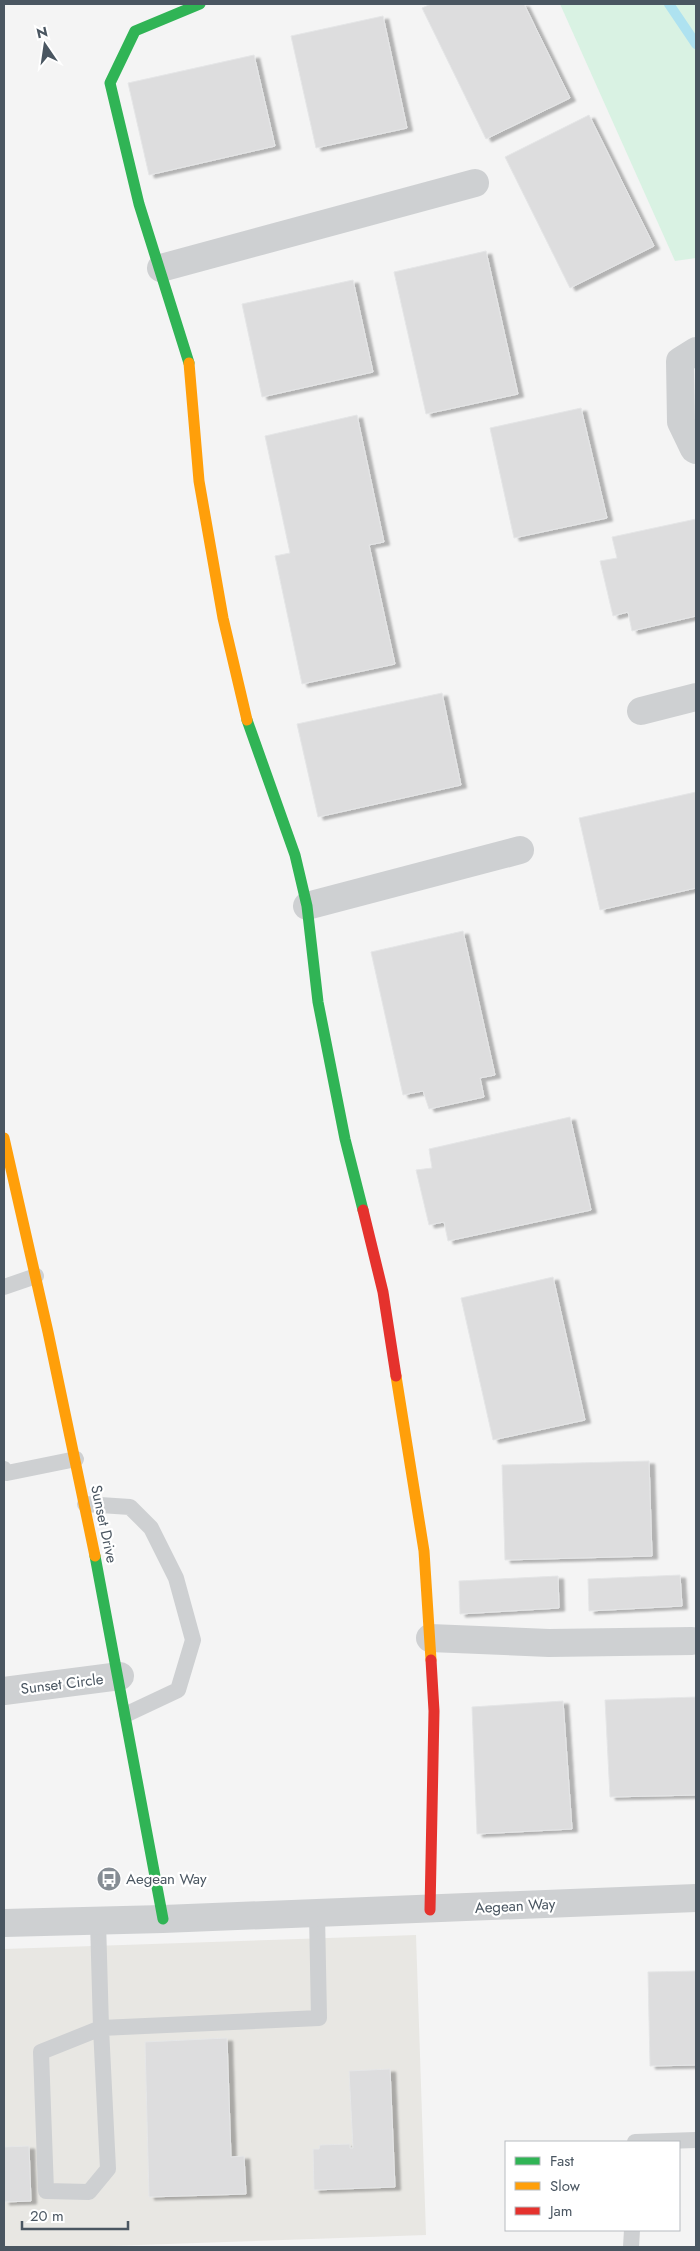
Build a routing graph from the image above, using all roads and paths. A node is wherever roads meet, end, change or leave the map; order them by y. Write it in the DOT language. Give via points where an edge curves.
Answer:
graph roads {
  1 [pos="200,4"];
  2 [pos="475,183"];
  3 [pos="161,268"];
  4 [pos="696,351"];
  5 [pos="696,450"];
  6 [pos="696,697"];
  7 [pos="641,711"];
  8 [pos="520,850"];
  9 [pos="307,906"];
  10 [pos="4,1138"];
  11 [pos="36,1276"];
  12 [pos="4,1287"];
  13 [pos="76,1460"];
  14 [pos="4,1469"];
  15 [pos="85,1504"];
  16 [pos="430,1638"];
  17 [pos="692,1641"];
  18 [pos="120,1676"];
  19 [pos="4,1691"];
  20 [pos="127,1714"];
  21 [pos="696,1898"];
  22 [pos="430,1910"];
  23 [pos="317,1914"];
  24 [pos="163,1919"];
  25 [pos="98,1921"];
  26 [pos="4,1923"];
  27 [pos="101,2028"];
  28 [pos="696,2140"];
  29 [pos="666,2141"];
  30 [pos="632,2231"];
  31 [pos="631,2247"];
  1 -- 3 [label="street" via="135,30 110,83 139,204"];
  2 -- 3 [label="street"];
  3 -- 9 [label="street" via="191,369 200,481 223,618 246,716 295,855"];
  4 -- 5 [label="street" via="680,361 681,422"];
  6 -- 7 [label="street"];
  8 -- 9 [label="street"];
  9 -- 16 [label="street" via="318,1002 345,1139 383,1292 424,1551"];
  10 -- 11 [label="street, Sunset Drive"];
  11 -- 12 [label="lane"];
  11 -- 13 [label="street, Sunset Drive"];
  13 -- 14 [label="lane" via="7,1473"];
  13 -- 15 [label="street, Sunset Drive"];
  15 -- 18 [label="street, Sunset Drive"];
  15 -- 20 [label="lane" via="130,1507 151,1528 176,1578 193,1640 178,1690"];
  16 -- 17 [label="street" via="549,1643"];
  16 -- 22 [label="street" via="434,1711"];
  18 -- 19 [label="street, Sunset Circle"];
  18 -- 20 [label="street, Sunset Drive"];
  20 -- 24 [label="street, Sunset Drive"];
  21 -- 22 [label="street, Aegean Way"];
  22 -- 23 [label="street, Aegean Way"];
  23 -- 24 [label="street, Aegean Way"];
  23 -- 27 [label="lane" via="319,2018"];
  24 -- 25 [label="street, Aegean Way"];
  25 -- 26 [label="street, Aegean Way"];
  25 -- 27 [label="lane"];
  27 -- 27 [label="lane" via="108,2169 89,2192 46,2191 42,2052"];
  28 -- 29 [label="lane"];
  30 -- 31 [label="lane"];
}
